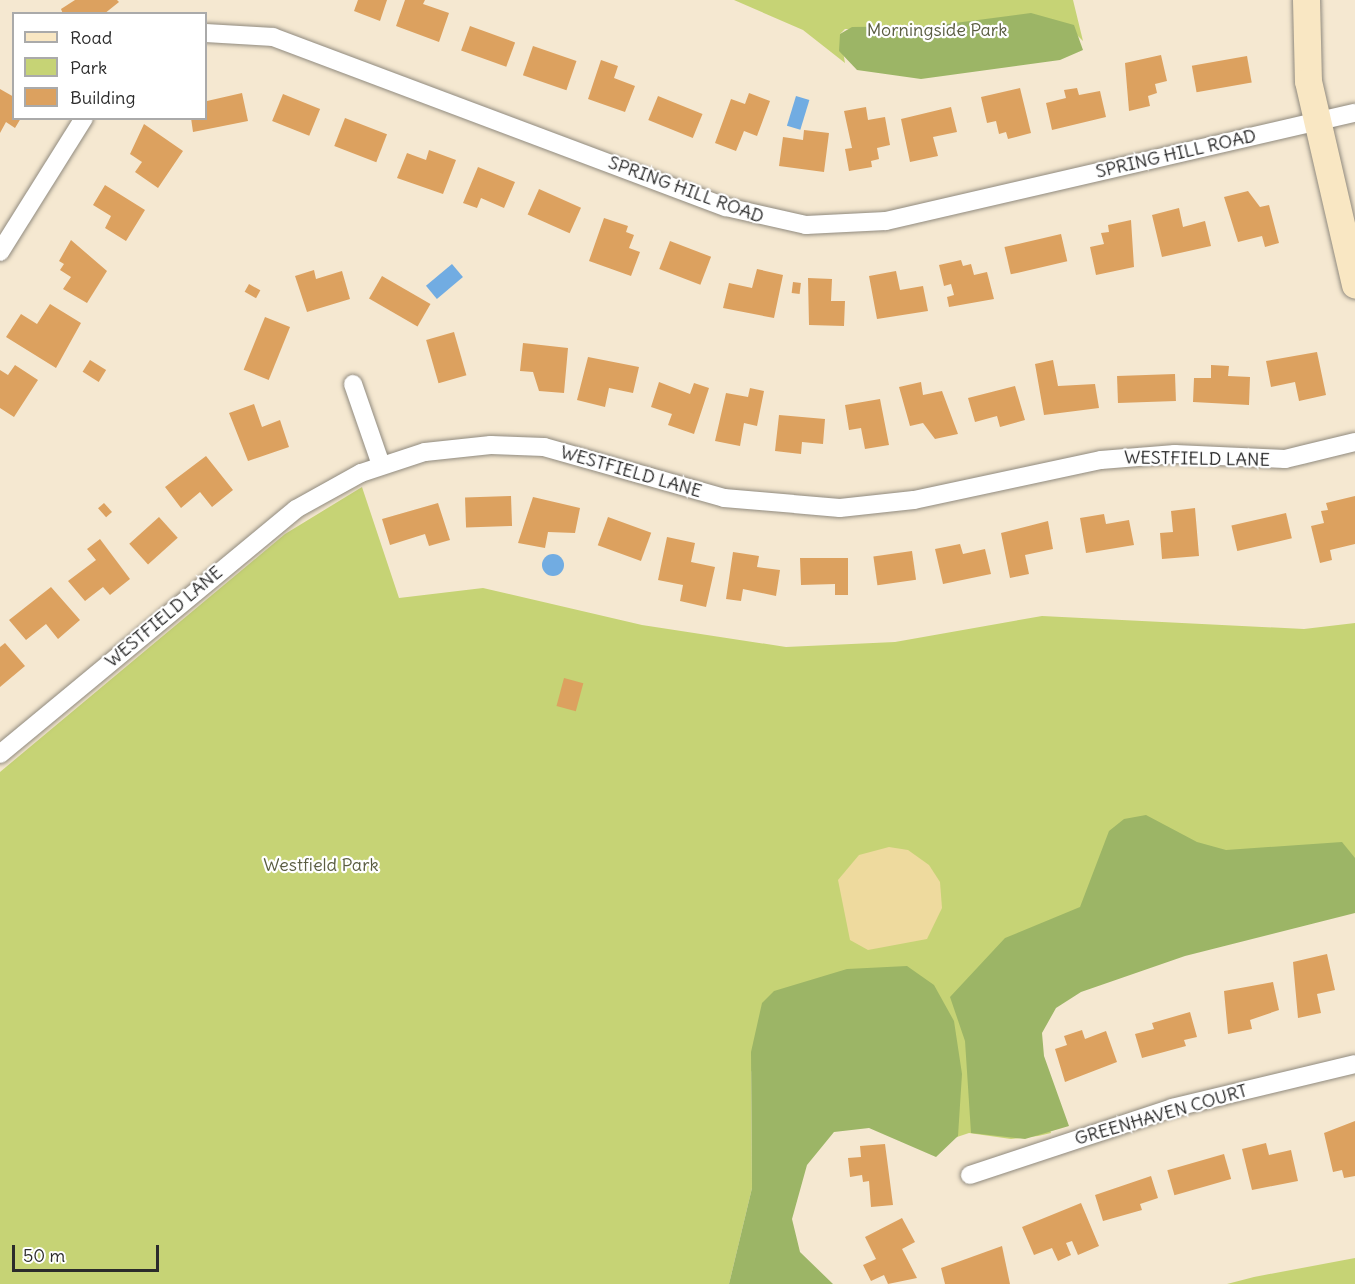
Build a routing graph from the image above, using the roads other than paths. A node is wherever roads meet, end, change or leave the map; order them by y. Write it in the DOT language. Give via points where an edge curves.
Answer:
graph roads {
  1 [pos="1306,0"];
  2 [pos="207,33"];
  3 [pos="1355,113"];
  4 [pos="83,120"];
  5 [pos="1317,121"];
  6 [pos="0,252"];
  7 [pos="1355,285"];
  8 [pos="353,384"];
  9 [pos="1355,442"];
  10 [pos="381,465"];
  11 [pos="0,754"];
  12 [pos="1355,1064"];
  13 [pos="970,1175"];
  1 -- 5 [label="street" via="1304,51"];
  2 -- 5 [label="street, SPRING HILL ROAD" via="273,37 726,207 806,225 892,220"];
  3 -- 5 [label="street, SPRING HILL ROAD"];
  4 -- 6 [label="street"];
  5 -- 7 [label="street"];
  8 -- 10 [label="street"];
  9 -- 10 [label="street, WESTFIELD LANE" via="1285,459 1175,454 1101,460 914,500 840,507 724,498 590,456 530,446 448,447"];
  10 -- 11 [label="street, WESTFIELD LANE" via="327,490 271,528"];
  12 -- 13 [label="street, GREENHAVEN COURT" via="1172,1108"];
}
